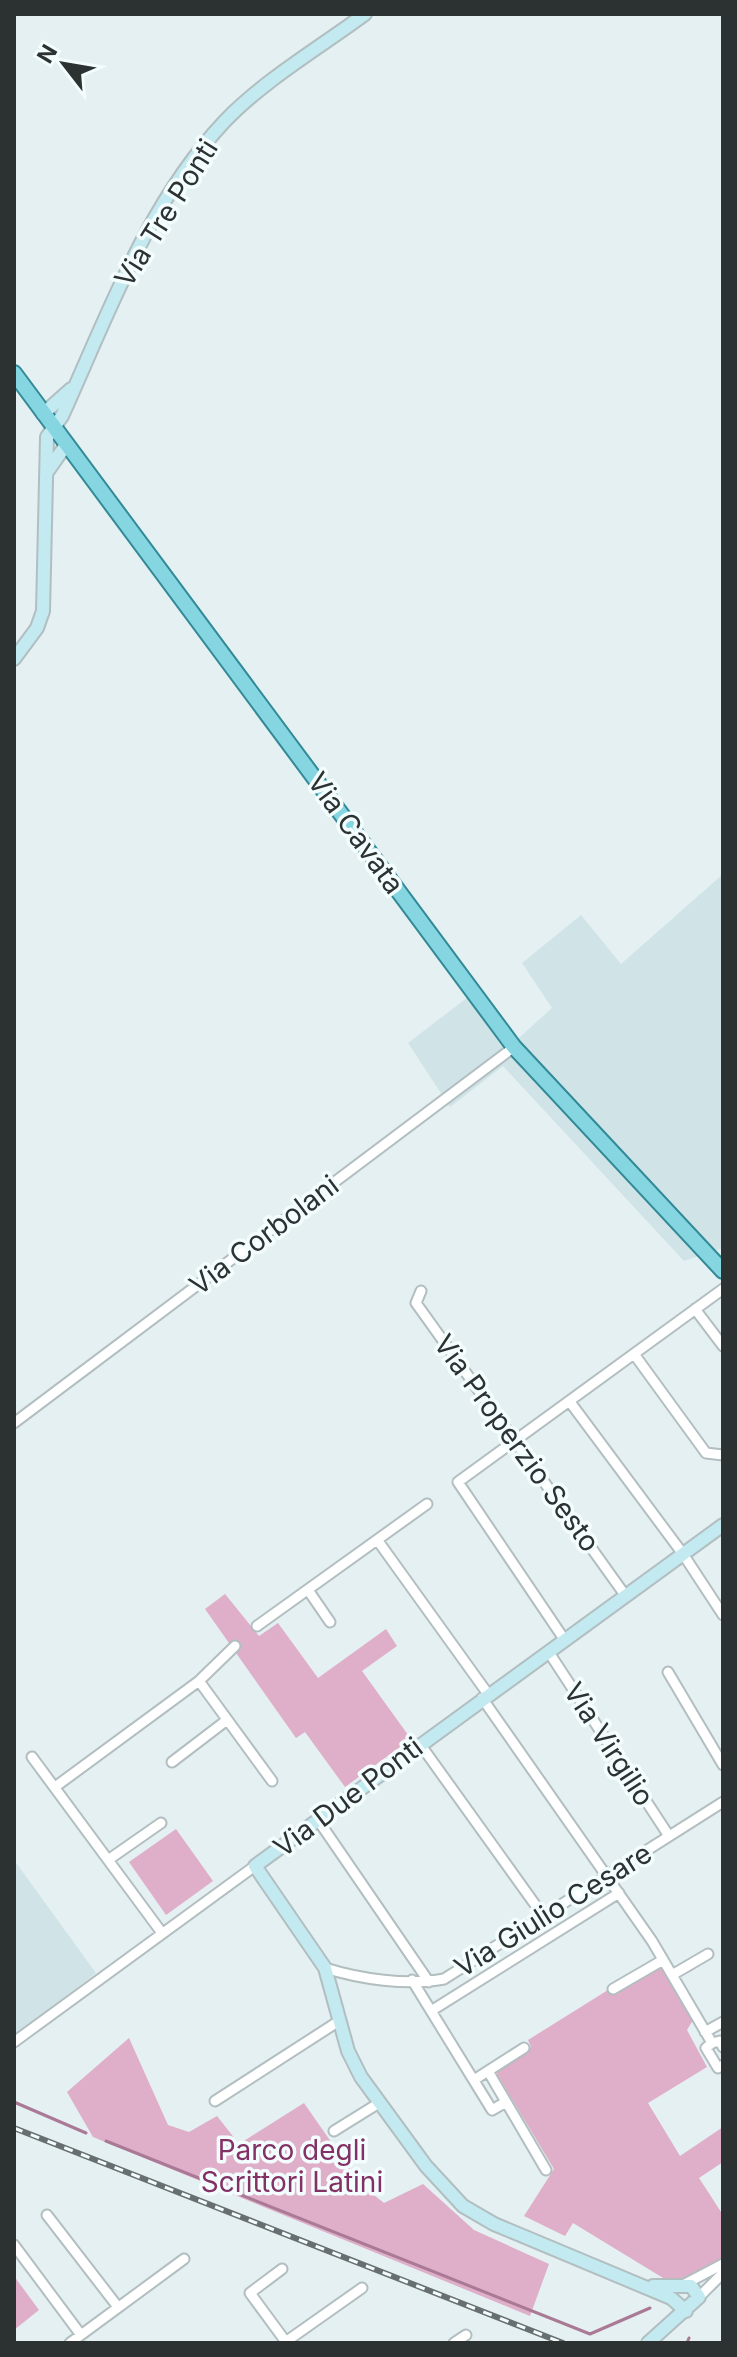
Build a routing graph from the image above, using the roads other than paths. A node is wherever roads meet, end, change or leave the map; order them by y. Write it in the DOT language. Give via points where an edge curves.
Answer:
graph roads {
  1 [pos="365,14"];
  2 [pos="14,373"];
  3 [pos="78,380"];
  4 [pos="43,414"];
  5 [pos="53,428"];
  6 [pos="66,445"];
  7 [pos="46,475"];
  8 [pos="14,659"];
  9 [pos="514,1047"];
  10 [pos="723,1271"];
  11 [pos="723,1289"];
  12 [pos="421,1291"];
  13 [pos="695,1309"];
  14 [pos="723,1346"];
  15 [pos="634,1354"];
  16 [pos="570,1402"];
  17 [pos="14,1423"];
  18 [pos="516,1440"];
  19 [pos="723,1455"];
  20 [pos="427,1504"];
  21 [pos="723,1525"];
  22 [pos="378,1541"];
  23 [pos="683,1554"];
  24 [pos="308,1590"];
  25 [pos="625,1595"];
  26 [pos="723,1615"];
  27 [pos="330,1622"];
  28 [pos="257,1626"];
  29 [pos="564,1639"];
  30 [pos="235,1646"];
  31 [pos="548,1651"];
  32 [pos="668,1672"];
  33 [pos="199,1681"];
  34 [pos="485,1696"];
  35 [pos="227,1720"];
  36 [pos="420,1744"];
  37 [pos="32,1757"];
  38 [pos="172,1762"];
  39 [pos="723,1765"];
  40 [pos="272,1781"];
  41 [pos="55,1787"];
  42 [pos="723,1802"];
  43 [pos="318,1820"];
  44 [pos="161,1823"];
  45 [pos="669,1836"];
  46 [pos="108,1860"];
  47 [pos="255,1866"];
  48 [pos="606,1875"];
  49 [pos="619,1893"];
  50 [pos="544,1917"];
  51 [pos="162,1933"];
  52 [pos="708,1954"];
  53 [pos="663,1960"];
  54 [pos="325,1968"];
  55 [pos="672,1975"];
  56 [pos="412,1980"];
  57 [pos="429,1982"];
  58 [pos="613,1989"];
  59 [pos="431,2011"];
  60 [pos="339,2021"];
  61 [pos="723,2022"];
  62 [pos="705,2032"];
  63 [pos="14,2042"];
  64 [pos="712,2043"];
  65 [pos="723,2047"];
  66 [pos="524,2048"];
  67 [pos="723,2065"];
  68 [pos="488,2071"];
  69 [pos="474,2080"];
  70 [pos="215,2101"];
  71 [pos="506,2102"];
  72 [pos="379,2103"];
  73 [pos="334,2131"];
  74 [pos="546,2170"];
  75 [pos="47,2215"];
  76 [pos="14,2245"];
  77 [pos="184,2259"];
  78 [pos="723,2264"];
  79 [pos="282,2269"];
  80 [pos="723,2273"];
  81 [pos="642,2284"];
  82 [pos="676,2287"];
  83 [pos="362,2288"];
  84 [pos="699,2297"];
  85 [pos="118,2307"];
  86 [pos="686,2311"];
  87 [pos="81,2335"];
  88 [pos="466,2335"];
  89 [pos="285,2342"];
  90 [pos="70,2343"];
  91 [pos="454,2343"];
  92 [pos="648,2343"];
  1 -- 3 [label="street, Via Tre Ponti" via="255,95 191,162 141,243"];
  2 -- 4 [label="main road, Via Cavata"];
  3 -- 4 [label="street, Via Tre Ponti"];
  3 -- 5 [label="street, Via Tre Ponti"];
  4 -- 5 [label="main road, Via Cavata"];
  5 -- 6 [label="main road, Via Cavata"];
  5 -- 7 [label="street, Via Tre Ponti" via="47,437"];
  6 -- 7 [label="street"];
  6 -- 9 [label="main road, Via Cavata"];
  7 -- 8 [label="street, Via Tre Ponti" via="43,611"];
  9 -- 10 [label="main road, Via Cavata"];
  9 -- 17 [label="street, Via Corbolani"];
  11 -- 13 [label="street"];
  12 -- 18 [label="street, Via Properzio Sesto" via="416,1303"];
  13 -- 14 [label="street"];
  13 -- 15 [label="street"];
  15 -- 16 [label="street"];
  15 -- 19 [label="street" via="706,1453"];
  16 -- 18 [label="street"];
  16 -- 23 [label="street"];
  18 -- 25 [label="street, Via Properzio Sesto"];
  18 -- 29 [label="street" via="458,1482"];
  20 -- 22 [label="street"];
  21 -- 23 [label="street, Via Due Ponti"];
  22 -- 24 [label="street"];
  22 -- 34 [label="street"];
  23 -- 25 [label="street, Via Due Ponti"];
  23 -- 26 [label="street"];
  24 -- 27 [label="street"];
  24 -- 28 [label="street"];
  25 -- 29 [label="street, Via Due Ponti"];
  29 -- 31 [label="street, Via Due Ponti"];
  30 -- 33 [label="street"];
  31 -- 34 [label="street, Via Due Ponti"];
  31 -- 45 [label="street, Via Virgilio"];
  32 -- 39 [label="street"];
  33 -- 35 [label="street"];
  33 -- 41 [label="street"];
  34 -- 36 [label="street, Via Due Ponti"];
  34 -- 48 [label="street"];
  35 -- 38 [label="street"];
  35 -- 40 [label="street"];
  36 -- 43 [label="street, Via Due Ponti"];
  36 -- 50 [label="street"];
  37 -- 41 [label="street"];
  41 -- 46 [label="street"];
  42 -- 45 [label="street, Via Giulio Cesare"];
  43 -- 47 [label="street, Via Due Ponti"];
  43 -- 57 [label="street"];
  44 -- 46 [label="street"];
  45 -- 48 [label="street, Via Giulio Cesare"];
  46 -- 51 [label="street"];
  47 -- 51 [label="street, Via Due Ponti"];
  47 -- 54 [label="street"];
  48 -- 49 [label="street"];
  48 -- 50 [label="street, Via Giulio Cesare"];
  49 -- 53 [label="street"];
  49 -- 59 [label="street, Via Giulio Cesare"];
  50 -- 57 [label="street, Via Giulio Cesare" via="444,1979"];
  51 -- 63 [label="street, Via Due Ponti"];
  52 -- 55 [label="street"];
  53 -- 55 [label="street"];
  53 -- 58 [label="street"];
  54 -- 56 [label="street, Via Giulio Cesare" via="349,1976"];
  54 -- 60 [label="street"];
  55 -- 62 [label="street"];
  56 -- 57 [label="street, Via Giulio Cesare"];
  56 -- 59 [label="street"];
  59 -- 69 [label="street"];
  60 -- 70 [label="street"];
  60 -- 72 [label="street" via="361,2077"];
  61 -- 62 [label="street"];
  62 -- 64 [label="street"];
  64 -- 65 [label="street" via="720,2041"];
  64 -- 67 [label="street" via="706,2048 718,2068"];
  66 -- 68 [label="street"];
  68 -- 69 [label="street"];
  68 -- 71 [label="street"];
  69 -- 71 [label="street" via="492,2110"];
  71 -- 74 [label="street"];
  72 -- 73 [label="street"];
  72 -- 81 [label="street" via="463,2206 494,2224"];
  75 -- 85 [label="street"];
  76 -- 87 [label="street"];
  77 -- 85 [label="street"];
  78 -- 82 [label="street"];
  79 -- 89 [label="street" via="250,2293"];
  80 -- 84 [label="street"];
  81 -- 82 [label="street"];
  81 -- 86 [label="street"];
  82 -- 84 [label="street" via="691,2286"];
  83 -- 89 [label="street"];
  84 -- 86 [label="street"];
  85 -- 87 [label="street"];
  86 -- 92 [label="street"];
  87 -- 90 [label="street"];
  88 -- 91 [label="street"];
}
